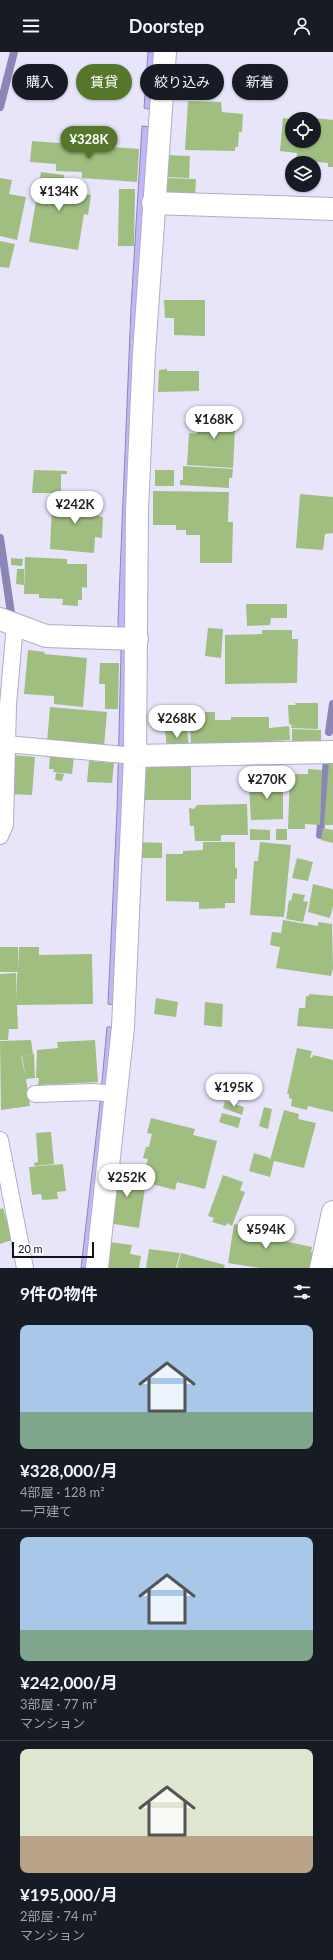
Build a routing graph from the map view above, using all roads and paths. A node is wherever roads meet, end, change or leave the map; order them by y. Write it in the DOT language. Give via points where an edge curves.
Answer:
graph roads {
  1 [pos="165,52"];
  2 [pos="153,203"];
  3 [pos="333,209"];
  4 [pos="7,622"];
  5 [pos="126,639"];
  6 [pos="4,748"];
  7 [pos="333,752"];
  8 [pos="125,755"];
  9 [pos="0,836"];
  10 [pos="35,1094"];
  11 [pos="113,1094"];
  12 [pos="0,1140"];
  13 [pos="332,1219"];
  14 [pos="25,1268"];
  15 [pos="97,1268"];
  16 [pos="321,1268"];
  1 -- 2 [label="street"];
  2 -- 3 [label="street"];
  2 -- 5 [label="street" via="137,502"];
  4 -- 5 [label="street" via="46,636"];
  4 -- 6 [label="lane" via="8,705"];
  5 -- 8 [label="street"];
  6 -- 8 [label="lane"];
  6 -- 9 [label="lane" via="5,825"];
  7 -- 8 [label="street"];
  8 -- 11 [label="street" via="123,1027"];
  10 -- 11 [label="lane"];
  11 -- 15 [label="street"];
  12 -- 14 [label="lane"];
  13 -- 16 [label="street"];
}
